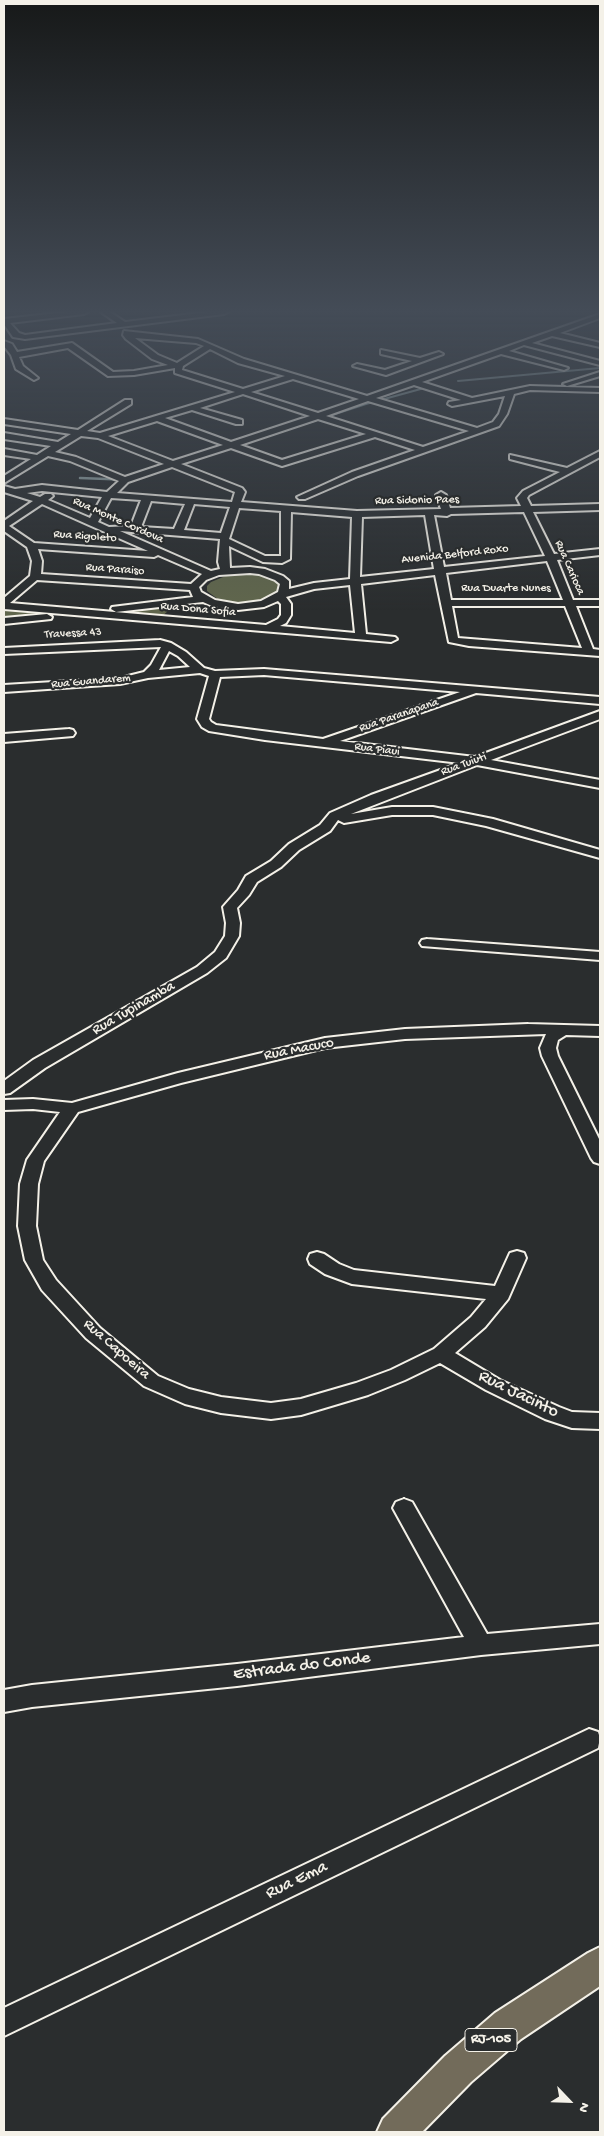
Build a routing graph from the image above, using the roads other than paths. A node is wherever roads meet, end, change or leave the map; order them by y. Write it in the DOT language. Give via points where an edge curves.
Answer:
graph roads {
  1 [pos="113,412"];
  2 [pos="175,412"];
  3 [pos="205,412"];
  4 [pos="305,412"];
  5 [pos="339,412"];
  6 [pos="411,412"];
  7 [pos="503,412"];
  8 [pos="321,417"];
  9 [pos="156,418"];
  10 [pos="4,421"];
  11 [pos="239,422"];
  12 [pos="475,430"];
  13 [pos="80,432"];
  14 [pos="376,434"];
  15 [pos="4,436"];
  16 [pos="100,436"];
  17 [pos="59,445"];
  18 [pos="236,446"];
  19 [pos="424,450"];
  20 [pos="4,452"];
  21 [pos="600,454"];
  22 [pos="43,455"];
  23 [pos="513,457"];
  24 [pos="180,466"];
  25 [pos="4,468"];
  26 [pos="19,471"];
  27 [pos="568,471"];
  28 [pos="4,480"];
  29 [pos="124,481"];
  30 [pos="4,489"];
  31 [pos="57,490"];
  32 [pos="16,492"];
  33 [pos="109,495"];
  34 [pos="441,495"];
  35 [pos="302,497"];
  36 [pos="147,498"];
  37 [pos="42,501"];
  38 [pos="190,502"];
  39 [pos="234,505"];
  40 [pos="600,507"];
  41 [pos="286,509"];
  42 [pos="527,510"];
  43 [pos="429,513"];
  44 [pos="447,513"];
  45 [pos="357,514"];
  46 [pos="96,525"];
  47 [pos="4,526"];
  48 [pos="135,529"];
  49 [pos="178,532"];
  50 [pos="224,538"];
  51 [pos="32,546"];
  52 [pos="600,552"];
  53 [pos="166,555"];
  54 [pos="550,558"];
  55 [pos="225,570"];
  56 [pos="438,570"];
  57 [pos="210,574"];
  58 [pos="35,577"];
  59 [pos="355,583"];
  60 [pos="194,587"];
  61 [pos="283,594"];
  62 [pos="203,599"];
  63 [pos="186,601"];
  64 [pos="570,602"];
  65 [pos="445,603"];
  66 [pos="600,603"];
  67 [pos="4,604"];
  68 [pos="84,613"];
  69 [pos="159,620"];
  70 [pos="4,621"];
  71 [pos="267,629"];
  72 [pos="361,637"];
  73 [pos="391,639"];
  74 [pos="144,644"];
  75 [pos="167,645"];
  76 [pos="4,651"];
  77 [pos="594,653"];
  78 [pos="200,670"];
  79 [pos="215,674"];
  80 [pos="148,675"];
  81 [pos="4,689"];
  82 [pos="477,690"];
  83 [pos="600,700"];
  84 [pos="600,715"];
  85 [pos="69,733"];
  86 [pos="4,738"];
  87 [pos="322,743"];
  88 [pos="477,761"];
  89 [pos="600,784"];
  90 [pos="330,820"];
  91 [pos="600,854"];
  92 [pos="230,907"];
  93 [pos="426,943"];
  94 [pos="600,956"];
  95 [pos="562,1030"];
  96 [pos="600,1031"];
  97 [pos="4,1089"];
  98 [pos="4,1105"];
  99 [pos="72,1108"];
  100 [pos="600,1158"];
  101 [pos="517,1258"];
  102 [pos="317,1259"];
  103 [pos="501,1294"];
  104 [pos="441,1354"];
  105 [pos="600,1421"];
  106 [pos="404,1508"];
  107 [pos="600,1634"];
  108 [pos="481,1645"];
  109 [pos="4,1701"];
  110 [pos="589,1740"];
  111 [pos="600,1964"];
  112 [pos="4,2022"];
  113 [pos="396,2132"];
  1 -- 13 [label="street"];
  2 -- 9 [label="street"];
  3 -- 11 [label="street"];
  4 -- 8 [label="street"];
  5 -- 8 [label="street"];
  6 -- 12 [label="street"];
  7 -- 12 [label="street" via="500,420 492,426"];
  8 -- 14 [label="street"];
  8 -- 18 [label="street"];
  9 -- 16 [label="street"];
  9 -- 18 [label="street"];
  10 -- 13 [label="street"];
  12 -- 19 [label="street"];
  13 -- 16 [label="street"];
  13 -- 17 [label="street"];
  14 -- 18 [label="street" via="282,463"];
  14 -- 19 [label="street"];
  15 -- 17 [label="street"];
  16 -- 24 [label="street"];
  17 -- 22 [label="street"];
  18 -- 24 [label="street"];
  19 -- 35 [label="street"];
  20 -- 22 [label="street"];
  21 -- 27 [label="street"];
  22 -- 26 [label="street"];
  22 -- 29 [label="street" via="73,459"];
  23 -- 27 [label="street"];
  24 -- 29 [label="street"];
  24 -- 39 [label="street" via="239,490"];
  25 -- 26 [label="street"];
  26 -- 28 [label="street"];
  27 -- 42 [label="street, Rua Carioca" via="526,493 523,496"];
  29 -- 33 [label="street"];
  30 -- 32 [label="street, Rua Monte Cordova"];
  31 -- 32 [label="street, Rua Sidonio Paes" via="36,488"];
  31 -- 33 [label="street, Rua Sidonio Paes"];
  31 -- 37 [label="street"];
  32 -- 37 [label="street, Rua Monte Cordova"];
  33 -- 36 [label="street, Rua Sidonio Paes"];
  33 -- 46 [label="street"];
  34 -- 44 [label="street"];
  36 -- 38 [label="street, Rua Sidonio Paes"];
  36 -- 48 [label="street"];
  37 -- 46 [label="street, Rua Monte Cordova"];
  37 -- 47 [label="street"];
  38 -- 39 [label="street, Rua Sidonio Paes"];
  38 -- 49 [label="street"];
  39 -- 41 [label="street, Rua Sidonio Paes"];
  39 -- 50 [label="street"];
  40 -- 42 [label="street, Rua Sidonio Paes"];
  41 -- 45 [label="street, Rua Sidonio Paes"];
  41 -- 50 [label="street" via="286,557 282,560 262,559"];
  42 -- 44 [label="street, Rua Sidonio Paes"];
  42 -- 54 [label="street, Rua Carioca"];
  43 -- 44 [label="street, Rua Sidonio Paes"];
  43 -- 45 [label="street, Rua Sidonio Paes"];
  43 -- 56 [label="street, Rua Duarte Nunes"];
  45 -- 59 [label="street"];
  46 -- 48 [label="street"];
  46 -- 53 [label="street, Rua Monte Cordova"];
  47 -- 51 [label="street"];
  48 -- 49 [label="street"];
  49 -- 50 [label="street"];
  50 -- 55 [label="street"];
  51 -- 53 [label="street, Rua Rigoleto"];
  51 -- 58 [label="street" via="37,562"];
  52 -- 54 [label="street, Avenida Belford Roxo"];
  53 -- 57 [label="street, Rua Monte Cordova"];
  54 -- 56 [label="street, Avenida Belford Roxo"];
  54 -- 64 [label="street, Rua Carioca"];
  55 -- 57 [label="street"];
  55 -- 61 [label="street" via="261,571 279,578"];
  56 -- 59 [label="street, Avenida Belford Roxo"];
  56 -- 65 [label="street, Rua Duarte Nunes"];
  57 -- 60 [label="street"];
  58 -- 60 [label="street, Rua Paraiso"];
  58 -- 67 [label="street"];
  59 -- 61 [label="street"];
  59 -- 61 [label="street, Avenida Belford Roxo" via="314,586"];
  59 -- 72 [label="street"];
  60 -- 62 [label="street" via="196,594"];
  61 -- 62 [label="street, Avenida Belford Roxo" via="264,604 238,607"];
  61 -- 71 [label="street" via="286,615"];
  62 -- 63 [label="street, Avenida Belford Roxo"];
  63 -- 68 [label="street, Avenida Belford Roxo"];
  63 -- 69 [label="street"];
  64 -- 65 [label="street, Rua Duarte Nunes"];
  64 -- 66 [label="street, Rua Duarte Nunes"];
  64 -- 77 [label="street, Rua Carioca"];
  65 -- 77 [label="street" via="453,640 457,642"];
  67 -- 68 [label="street, Rua Dona Sofia"];
  68 -- 69 [label="street, Rua Dona Sofia"];
  68 -- 70 [label="street, Avenida Belford Roxo"];
  69 -- 71 [label="street, Rua Dona Sofia"];
  69 -- 74 [label="street"];
  71 -- 72 [label="street, Rua Dona Sofia"];
  72 -- 73 [label="street, Rua Dona Sofia"];
  74 -- 75 [label="street"];
  74 -- 76 [label="street, Travessa 43"];
  75 -- 78 [label="street"];
  75 -- 80 [label="street, Rua Guandarem"];
  78 -- 79 [label="street"];
  78 -- 80 [label="street"];
  79 -- 82 [label="street" via="264,672"];
  79 -- 87 [label="street, Rua Piaui" via="203,719 206,724 222,730"];
  80 -- 81 [label="street, Rua Guandarem" via="100,683"];
  82 -- 83 [label="street"];
  82 -- 87 [label="street, Rua Paranapana"];
  84 -- 88 [label="street, Rua Tuiuti"];
  85 -- 86 [label="street"];
  87 -- 88 [label="street, Rua Piaui"];
  88 -- 89 [label="street, Rua Piaui"];
  88 -- 90 [label="street, Rua Tuiuti" via="376,798"];
  90 -- 91 [label="street" via="392,811 433,811 488,822"];
  90 -- 92 [label="street, Rua Tuiuti" via="325,828 251,879"];
  92 -- 97 [label="street, Rua Tupinamba" via="232,936 222,955 202,970 39,1064"];
  93 -- 94 [label="street"];
  95 -- 96 [label="street, Rua Macuco"];
  95 -- 99 [label="street, Rua Macuco" via="405,1034 325,1043 178,1078"];
  95 -- 100 [label="street" via="551,1038 550,1056"];
  98 -- 99 [label="street, Rua Macuco"];
  99 -- 104 [label="street, Rua Capoeira" via="36,1160 29,1184 27,1226 34,1260 49,1285 93,1333 151,1381 185,1396 221,1405 271,1411 301,1407 361,1389"];
  101 -- 103 [label="street, Rua Capoeira"];
  102 -- 103 [label="street" via="352,1276"];
  103 -- 104 [label="street, Rua Capoeira" via="478,1322"];
  104 -- 105 [label="street, Rua Jacinto" via="493,1385 552,1413 572,1420"];
  106 -- 108 [label="street"];
  107 -- 108 [label="street, Estrada do Conde"];
  108 -- 109 [label="street, Estrada do Conde"];
  110 -- 112 [label="street, Rua Ema"];
  111 -- 113 [label="main road, RJ-105" via="508,2026 458,2069"];
}
